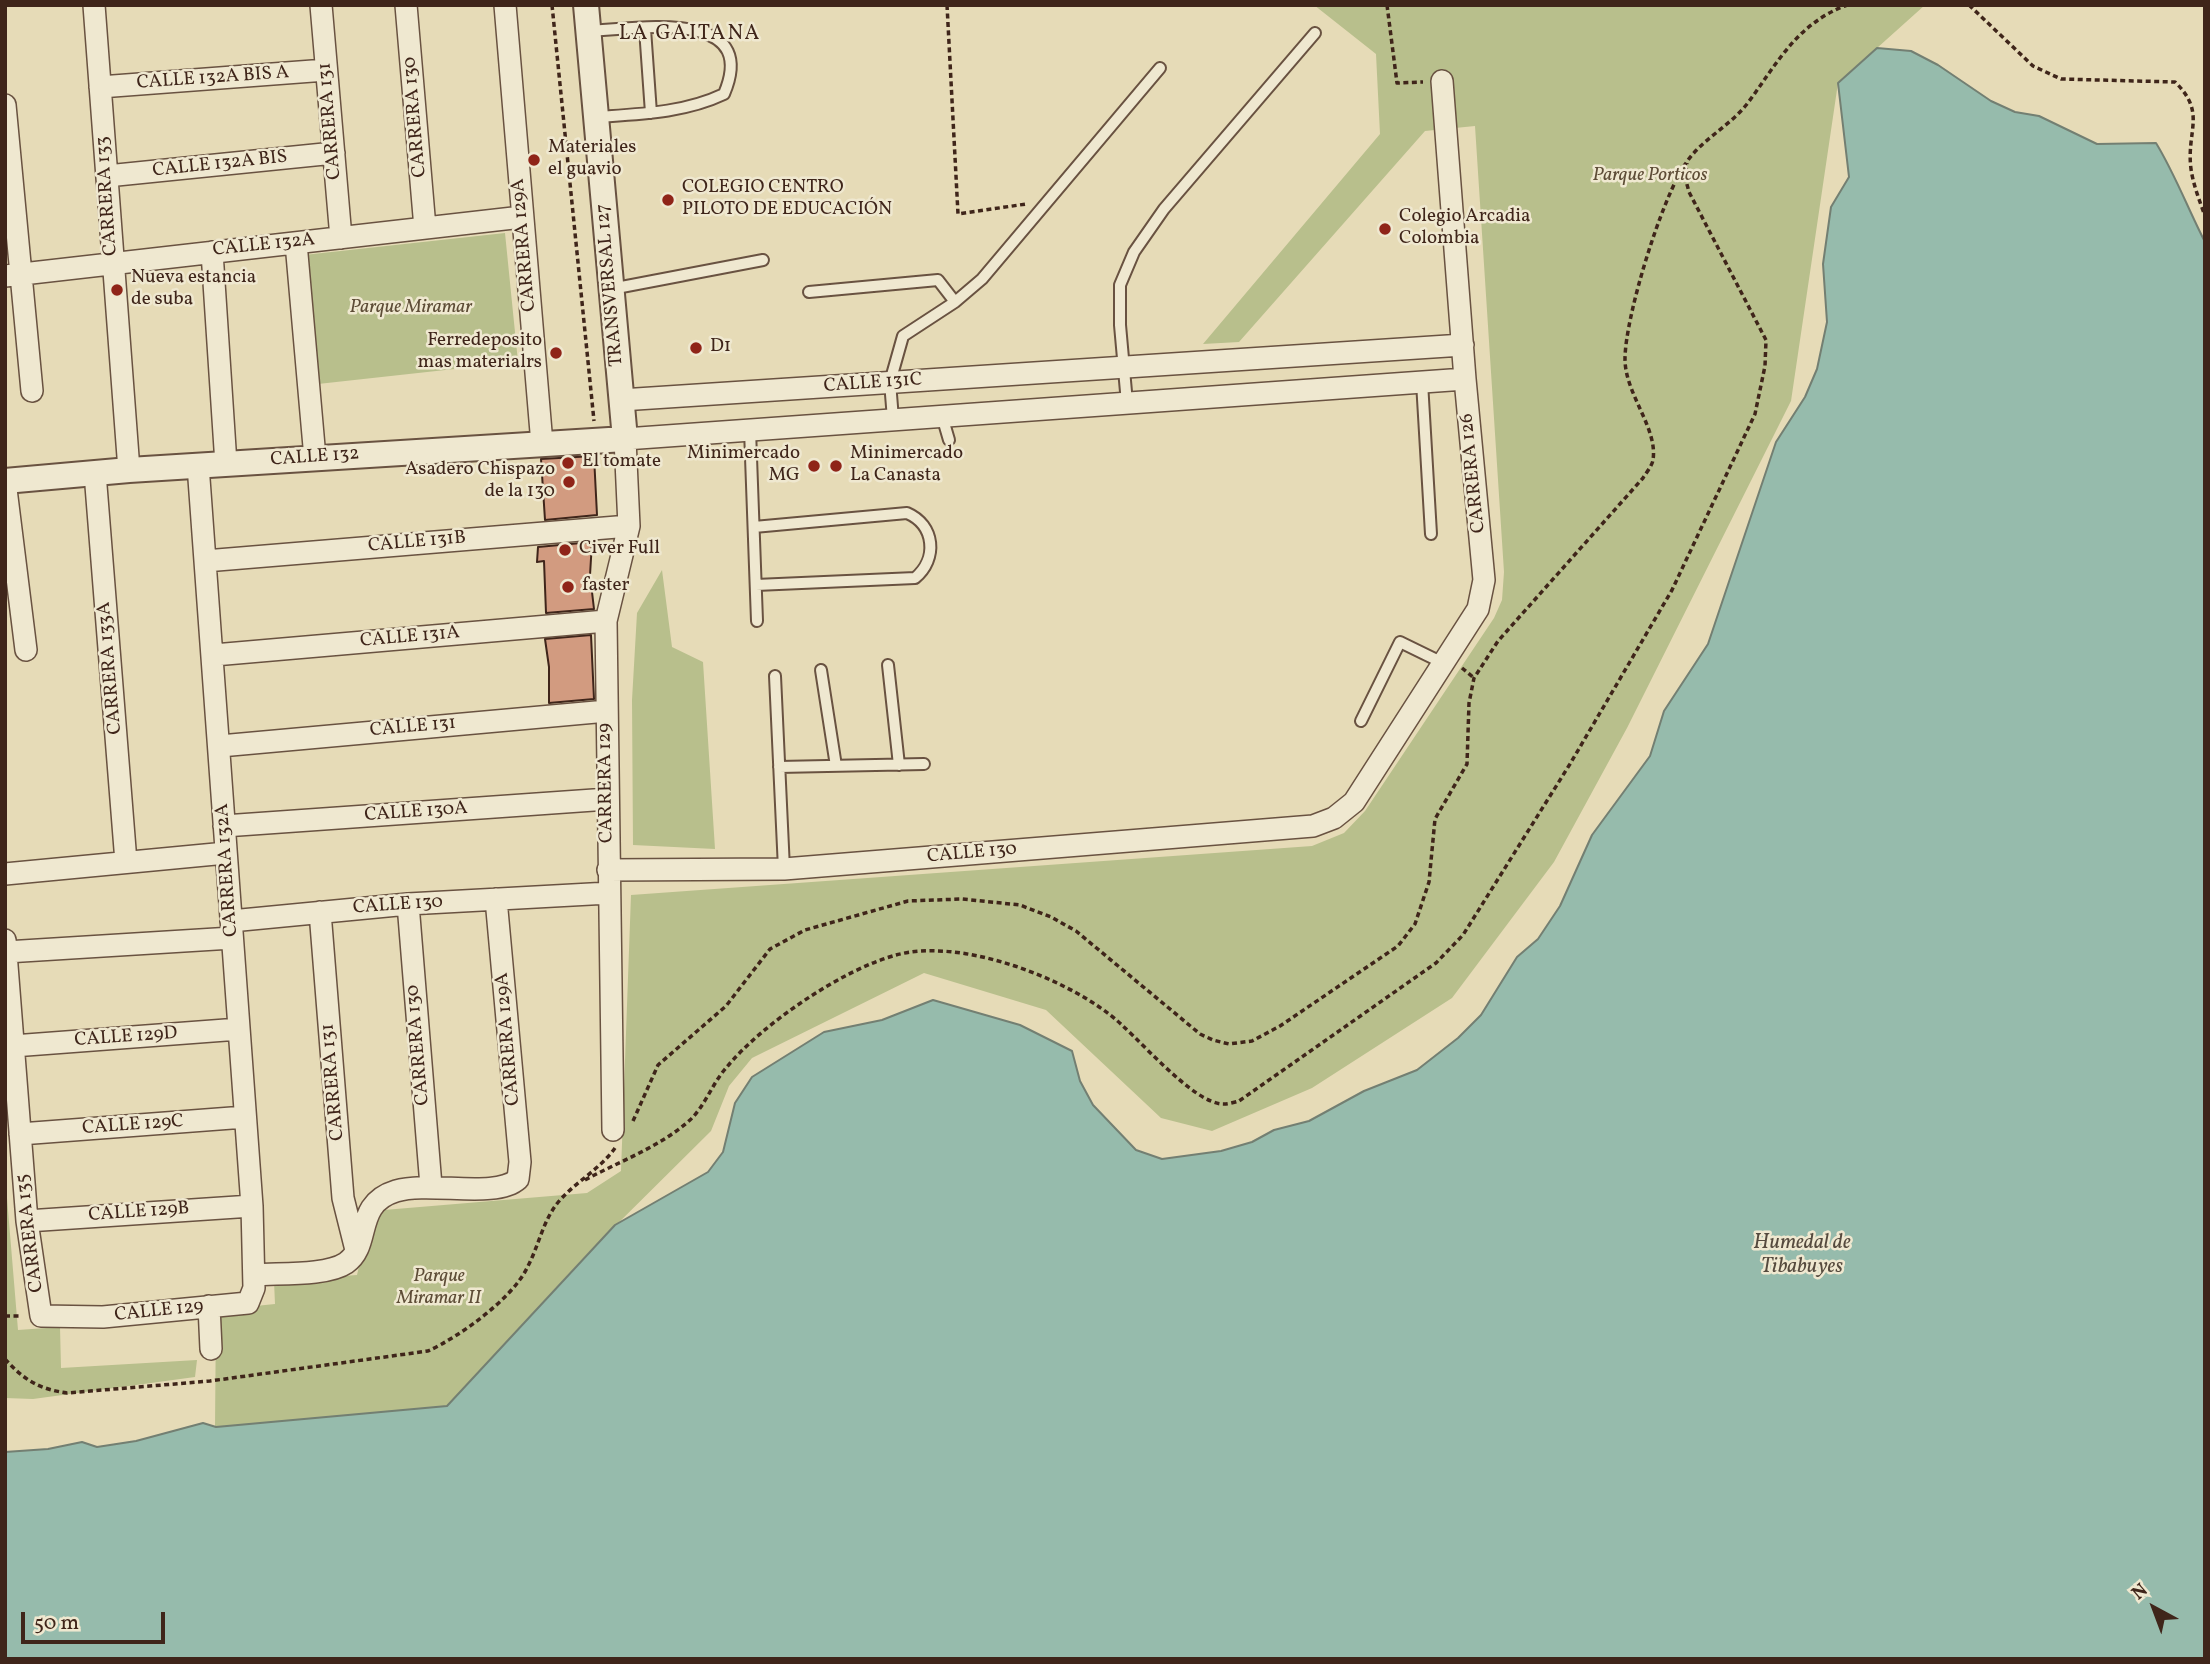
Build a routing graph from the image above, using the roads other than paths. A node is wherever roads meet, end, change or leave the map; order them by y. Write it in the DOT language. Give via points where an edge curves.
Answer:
graph roads {
  1 [pos="94,5"];
  2 [pos="321,5"];
  3 [pos="406,5"];
  4 [pos="505,5"];
  5 [pos="586,5"];
  6 [pos="645,29"];
  7 [pos="588,31"];
  8 [pos="1315,33"];
  9 [pos="1160,68"];
  10 [pos="326,70"];
  11 [pos="1442,81"];
  12 [pos="100,87"];
  13 [pos="5,105"];
  14 [pos="651,113"];
  15 [pos="596,117"];
  16 [pos="334,153"];
  17 [pos="107,176"];
  18 [pos="522,217"];
  19 [pos="425,228"];
  20 [pos="341,238"];
  21 [pos="296,243"];
  22 [pos="212,252"];
  23 [pos="764,260"];
  24 [pos="113,264"];
  25 [pos="13,275"];
  26 [pos="611,289"];
  27 [pos="809,292"];
  28 [pos="955,302"];
  29 [pos="1463,345"];
  30 [pos="1125,367"];
  31 [pos="1465,379"];
  32 [pos="1422,382"];
  33 [pos="890,383"];
  34 [pos="32,391"];
  35 [pos="621,400"];
  36 [pos="1127,403"];
  37 [pos="943,416"];
  38 [pos="893,419"];
  39 [pos="750,430"];
  40 [pos="625,439"];
  41 [pos="949,440"];
  42 [pos="542,444"];
  43 [pos="315,458"];
  44 [pos="226,464"];
  45 [pos="198,465"];
  46 [pos="129,470"];
  47 [pos="95,473"];
  48 [pos="5,481"];
  49 [pos="629,526"];
  50 [pos="754,527"];
  51 [pos="1431,534"];
  52 [pos="205,561"];
  53 [pos="756,585"];
  54 [pos="606,621"];
  55 [pos="757,621"];
  56 [pos="26,650"];
  57 [pos="214,655"];
  58 [pos="1443,663"];
  59 [pos="888,665"];
  60 [pos="821,670"];
  61 [pos="775,676"];
  62 [pos="607,711"];
  63 [pos="1361,721"];
  64 [pos="220,746"];
  65 [pos="924,764"];
  66 [pos="899,765"];
  67 [pos="836,766"];
  68 [pos="779,767"];
  69 [pos="608,799"];
  70 [pos="1334,818"];
  71 [pos="224,826"];
  72 [pos="226,853"];
  73 [pos="126,862"];
  74 [pos="784,869"];
  75 [pos="608,870"];
  76 [pos="5,874"];
  77 [pos="609,893"];
  78 [pos="496,900"];
  79 [pos="408,904"];
  80 [pos="320,912"];
  81 [pos="231,930"];
  82 [pos="5,940"];
  83 [pos="6,952"];
  84 [pos="239,1029"];
  85 [pos="13,1046"];
  86 [pos="245,1117"];
  87 [pos="621,1133"];
  88 [pos="20,1134"];
  89 [pos="431,1186"];
  90 [pos="252,1206"];
  91 [pos="27,1221"];
  92 [pos="356,1250"];
  93 [pos="255,1275"];
  94 [pos="209,1306"];
  95 [pos="41,1316"];
  96 [pos="211,1349"];
  1 -- 12 [label="street, CARRERA 133"];
  2 -- 10 [label="street, CARRERA 131"];
  3 -- 19 [label="street, CARRERA 130"];
  4 -- 18 [label="street, CARRERA 129A"];
  5 -- 7 [label="street, TRANSVERSAL 127"];
  6 -- 7 [label="lane"];
  6 -- 14 [label="lane"];
  6 -- 14 [label="lane" via="688,28 717,37 730,53 730,78 724,94 701,105"];
  7 -- 15 [label="street, TRANSVERSAL 127"];
  8 -- 30 [label="lane" via="1164,209 1134,252 1120,285"];
  9 -- 28 [label="lane" via="982,279"];
  10 -- 12 [label="street, CALLE 132A BIS A"];
  10 -- 16 [label="street, CARRERA 131"];
  11 -- 29 [label="street, CARRERA 126"];
  12 -- 17 [label="street, CARRERA 133"];
  13 -- 25 [label="street"];
  14 -- 15 [label="lane"];
  15 -- 26 [label="street, TRANSVERSAL 127"];
  16 -- 17 [label="street, CALLE 132A BIS"];
  16 -- 20 [label="street, CARRERA 131"];
  17 -- 24 [label="street, CARRERA 133"];
  18 -- 19 [label="street, CALLE 132A"];
  18 -- 42 [label="street, CARRERA 129A"];
  19 -- 20 [label="street, CALLE 132A"];
  20 -- 21 [label="street, CALLE 132A"];
  21 -- 22 [label="street, CALLE 132A"];
  21 -- 43 [label="street"];
  22 -- 24 [label="street, CALLE 132A"];
  22 -- 44 [label="street"];
  23 -- 26 [label="lane"];
  24 -- 25 [label="street, CALLE 132A"];
  24 -- 46 [label="street, CARRERA 133"];
  25 -- 34 [label="street"];
  26 -- 35 [label="street, TRANSVERSAL 127"];
  27 -- 28 [label="lane" via="938,280"];
  28 -- 33 [label="lane" via="903,336"];
  29 -- 30 [label="street, CALLE 131C"];
  29 -- 31 [label="street, CARRERA 126"];
  30 -- 33 [label="street, CALLE 131C"];
  30 -- 36 [label="lane"];
  31 -- 32 [label="street, CALLE 131C"];
  31 -- 58 [label="street, CARRERA 126" via="1484,580 1478,609"];
  32 -- 36 [label="street, CALLE 131C"];
  32 -- 51 [label="lane"];
  33 -- 35 [label="street, CALLE 131C"];
  33 -- 38 [label="lane"];
  35 -- 40 [label="street, TRANSVERSAL 127"];
  36 -- 37 [label="street, CALLE 131C"];
  37 -- 38 [label="street, CALLE 131C"];
  37 -- 41 [label="lane"];
  38 -- 39 [label="street, CALLE 131C"];
  39 -- 40 [label="street, CALLE 131C"];
  39 -- 50 [label="lane"];
  40 -- 42 [label="street, CALLE 132"];
  40 -- 49 [label="street, CARRERA 129"];
  42 -- 43 [label="street, CALLE 132"];
  43 -- 44 [label="street, CALLE 132"];
  44 -- 45 [label="street, CALLE 132"];
  45 -- 46 [label="street, CALLE 132"];
  45 -- 52 [label="street, CARRERA 132A"];
  46 -- 47 [label="street, CALLE 132"];
  47 -- 48 [label="street, CALLE 132"];
  47 -- 73 [label="street, CARRERA 133A"];
  48 -- 56 [label="street"];
  49 -- 52 [label="street, CALLE 131B"];
  49 -- 54 [label="street, CARRERA 129"];
  50 -- 53 [label="lane"];
  50 -- 53 [label="lane" via="907,513 921,519 929,530 930,555 915,578"];
  52 -- 57 [label="street, CARRERA 132A"];
  53 -- 55 [label="lane"];
  54 -- 57 [label="street, CALLE 131A"];
  54 -- 62 [label="street, CARRERA 129"];
  57 -- 64 [label="street, CARRERA 132A"];
  58 -- 63 [label="lane" via="1400,642"];
  58 -- 70 [label="street, CARRERA 126" via="1354,802"];
  59 -- 66 [label="lane"];
  60 -- 67 [label="lane"];
  61 -- 68 [label="lane"];
  62 -- 64 [label="street, CALLE 131"];
  62 -- 69 [label="street, CARRERA 129"];
  64 -- 71 [label="street, CARRERA 132A"];
  65 -- 66 [label="lane"];
  66 -- 67 [label="lane"];
  67 -- 68 [label="lane"];
  68 -- 74 [label="lane"];
  69 -- 71 [label="street, CALLE 130A"];
  69 -- 75 [label="street, CARRERA 129"];
  70 -- 74 [label="street, CALLE 130" via="1313,826"];
  71 -- 72 [label="street, CARRERA 132A"];
  72 -- 73 [label="street"];
  72 -- 81 [label="street, CARRERA 132A"];
  73 -- 76 [label="street"];
  74 -- 75 [label="street, CALLE 130"];
  75 -- 77 [label="street, CARRERA 129"];
  77 -- 78 [label="street, CALLE 130"];
  77 -- 87 [label="street, CARRERA 129"];
  78 -- 79 [label="street, CALLE 130"];
  78 -- 89 [label="street, CARRERA 129A" via="520,1162 517,1179 502,1188 484,1190"];
  79 -- 80 [label="street, CALLE 130"];
  79 -- 89 [label="street, CARRERA 130"];
  80 -- 81 [label="street, CALLE 130"];
  80 -- 92 [label="street, CARRERA 131" via="344,1198"];
  81 -- 83 [label="street, CALLE 130"];
  81 -- 84 [label="street, CARRERA 132A"];
  82 -- 83 [label="street, CARRERA 135"];
  83 -- 85 [label="street, CARRERA 135"];
  84 -- 85 [label="street, CALLE 129D"];
  84 -- 86 [label="street, CARRERA 132A"];
  85 -- 88 [label="street, CARRERA 135"];
  86 -- 88 [label="street, CALLE 129C"];
  86 -- 90 [label="street, CARRERA 132A"];
  88 -- 91 [label="street, CARRERA 135"];
  89 -- 92 [label="street" via="394,1192 375,1202"];
  90 -- 91 [label="street, CALLE 129B"];
  90 -- 93 [label="street, CARRERA 132A"];
  91 -- 95 [label="street, CARRERA 135"];
  92 -- 93 [label="street" via="347,1262 334,1268"];
  93 -- 94 [label="street, CALLE 129" via="247,1303"];
  94 -- 95 [label="street, CALLE 129" via="103,1317"];
  94 -- 96 [label="street"];
}
